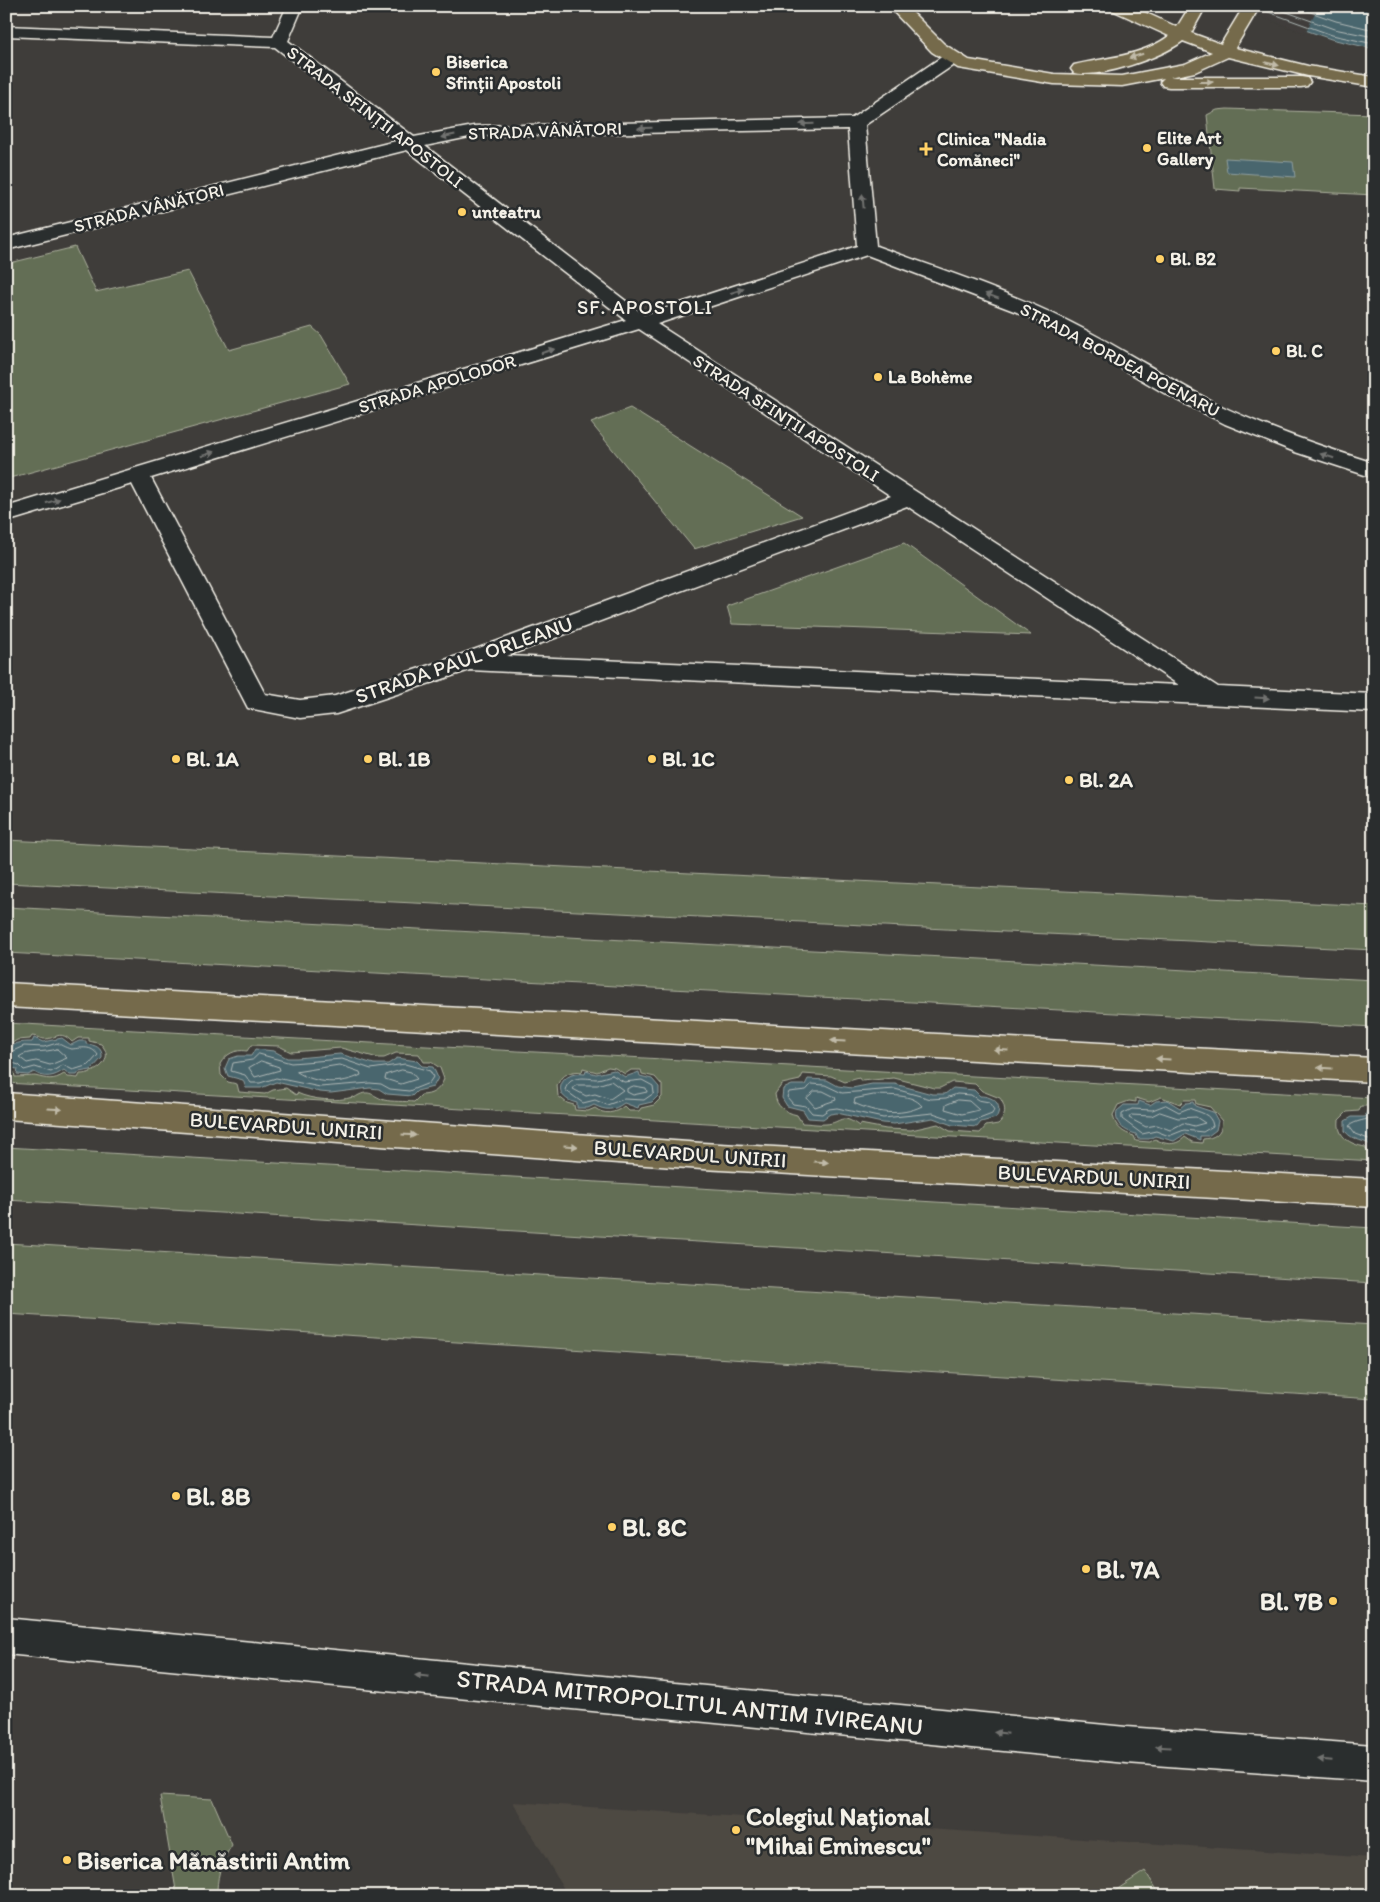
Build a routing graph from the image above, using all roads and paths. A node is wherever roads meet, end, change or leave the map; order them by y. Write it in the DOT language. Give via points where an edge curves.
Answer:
graph roads {
  1 [pos="295,6"];
  2 [pos="896,6"];
  3 [pos="1118,6"];
  4 [pos="1252,6"];
  5 [pos="1198,7"];
  6 [pos="6,31"];
  7 [pos="1180,36"];
  8 [pos="279,42"];
  9 [pos="1225,51"];
  10 [pos="952,58"];
  11 [pos="1023,74"];
  12 [pos="1122,81"];
  13 [pos="1373,82"];
  14 [pos="856,123"];
  15 [pos="408,144"];
  16 [pos="6,244"];
  17 [pos="867,249"];
  18 [pos="641,322"];
  19 [pos="1374,471"];
  20 [pos="138,475"];
  21 [pos="908,498"];
  22 [pos="6,515"];
  23 [pos="466,662"];
  24 [pos="1213,696"];
  25 [pos="1374,703"];
  26 [pos="6,995"];
  27 [pos="1374,1070"];
  28 [pos="6,1106"];
  29 [pos="1374,1193"];
  30 [pos="6,1636"];
  31 [pos="1374,1764"];
  1 -- 8 [label="street, STRADA SFINȚII APOSTOLI"];
  2 -- 10 [label="main road"];
  3 -- 7 [label="main road"];
  4 -- 9 [label="main road"];
  5 -- 7 [label="main road"];
  6 -- 8 [label="street"];
  7 -- 9 [label="main road"];
  7 -- 11 [label="main road, one-way" via="1158,49 1112,63 1064,72"];
  8 -- 15 [label="street, STRADA SFINȚII APOSTOLI"];
  9 -- 12 [label="main road" via="1189,68"];
  9 -- 13 [label="main road, one-way" via="1285,67"];
  10 -- 11 [label="main road" via="979,68"];
  10 -- 14 [label="street"];
  11 -- 12 [label="main road" via="1054,79"];
  12 -- 13 [label="main road, one-way"];
  14 -- 15 [label="street, STRADA VÂNĂTORI, one-way" via="474,131"];
  17 -- 14 [label="street, one-way"];
  15 -- 16 [label="street, STRADA VÂNĂTORI"];
  15 -- 18 [label="street, STRADA SFINȚII APOSTOLI"];
  18 -- 17 [label="street, STRADA APOLODOR, one-way"];
  19 -- 17 [label="street, STRADA BORDEA POENARU, one-way" via="1233,419 1026,308"];
  20 -- 18 [label="street, STRADA APOLODOR, one-way"];
  18 -- 21 [label="street, STRADA SFINȚII APOSTOLI"];
  22 -- 20 [label="street, STRADA APOLODOR, one-way"];
  20 -- 23 [label="street, STRADA PAUL ORLEANU" via="257,702 300,709 336,705"];
  21 -- 23 [label="street, STRADA PAUL ORLEANU"];
  21 -- 24 [label="street, STRADA SFINȚII APOSTOLI"];
  23 -- 24 [label="street"];
  24 -- 25 [label="street, one-way"];
  27 -- 26 [label="main road, one-way"];
  28 -- 29 [label="main road, BULEVARDUL UNIRII, one-way" via="702,1156"];
  31 -- 30 [label="street, STRADA MITROPOLITUL ANTIM IVIREANU, one-way" via="1126,1745"];
}
